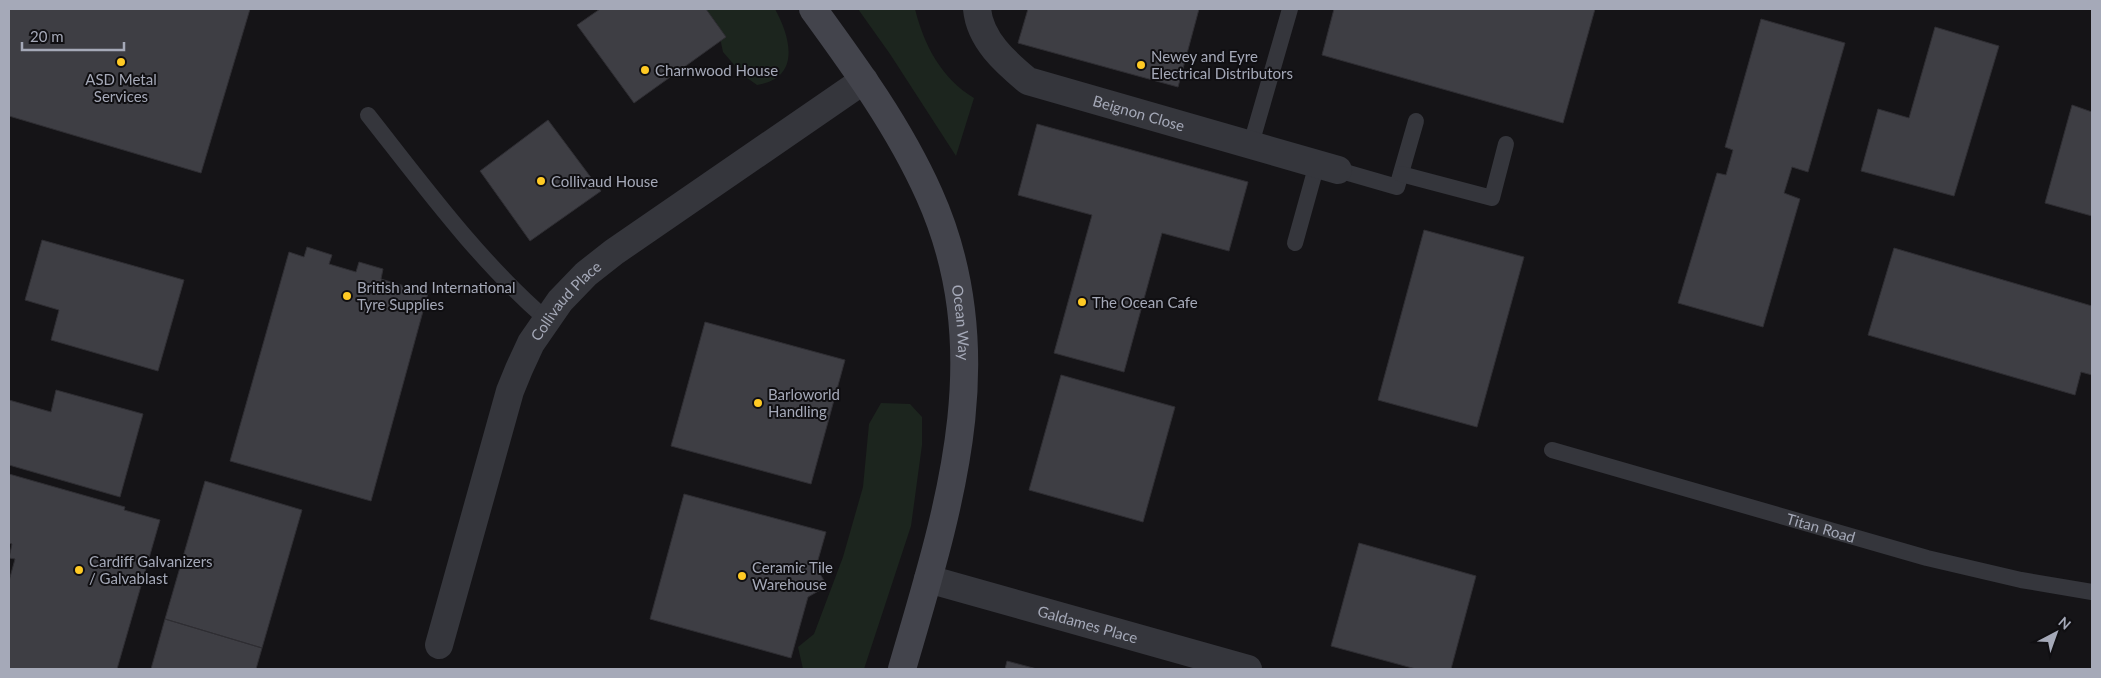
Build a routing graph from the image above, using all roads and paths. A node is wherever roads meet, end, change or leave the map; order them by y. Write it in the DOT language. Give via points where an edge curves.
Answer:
graph roads {
  1 [pos="813,9"];
  2 [pos="977,9"];
  3 [pos="1290,9"];
  4 [pos="864,80"];
  5 [pos="368,115"];
  6 [pos="1416,121"];
  7 [pos="1251,144"];
  8 [pos="1506,144"];
  9 [pos="1328,167"];
  10 [pos="1401,174"];
  11 [pos="1295,243"];
  12 [pos="546,319"];
  13 [pos="1552,450"];
  14 [pos="928,579"];
  15 [pos="2092,592"];
  16 [pos="439,645"];
  17 [pos="902,669"];
  18 [pos="1248,669"];
  1 -- 4 [label="street, Ocean Way"];
  2 -- 7 [label="street, Beignon Close" via="979,23 1000,58 1028,81"];
  3 -- 7 [label="lane"];
  4 -- 12 [label="street, Collivaud Place" via="614,252 586,274"];
  4 -- 14 [label="street, Ocean Way" via="899,135 929,195 947,241 964,323 966,366 959,442"];
  5 -- 12 [label="lane" via="486,260"];
  6 -- 10 [label="lane"];
  7 -- 9 [label="street, Beignon Close"];
  8 -- 10 [label="lane" via="1492,198"];
  9 -- 10 [label="lane" via="1397,186"];
  9 -- 11 [label="lane"];
  12 -- 16 [label="street, Collivaud Place" via="531,343 510,391"];
  13 -- 15 [label="lane, Titan Road" via="1926,558"];
  14 -- 17 [label="street, Ocean Way"];
  14 -- 18 [label="street, Galdames Place"];
}
